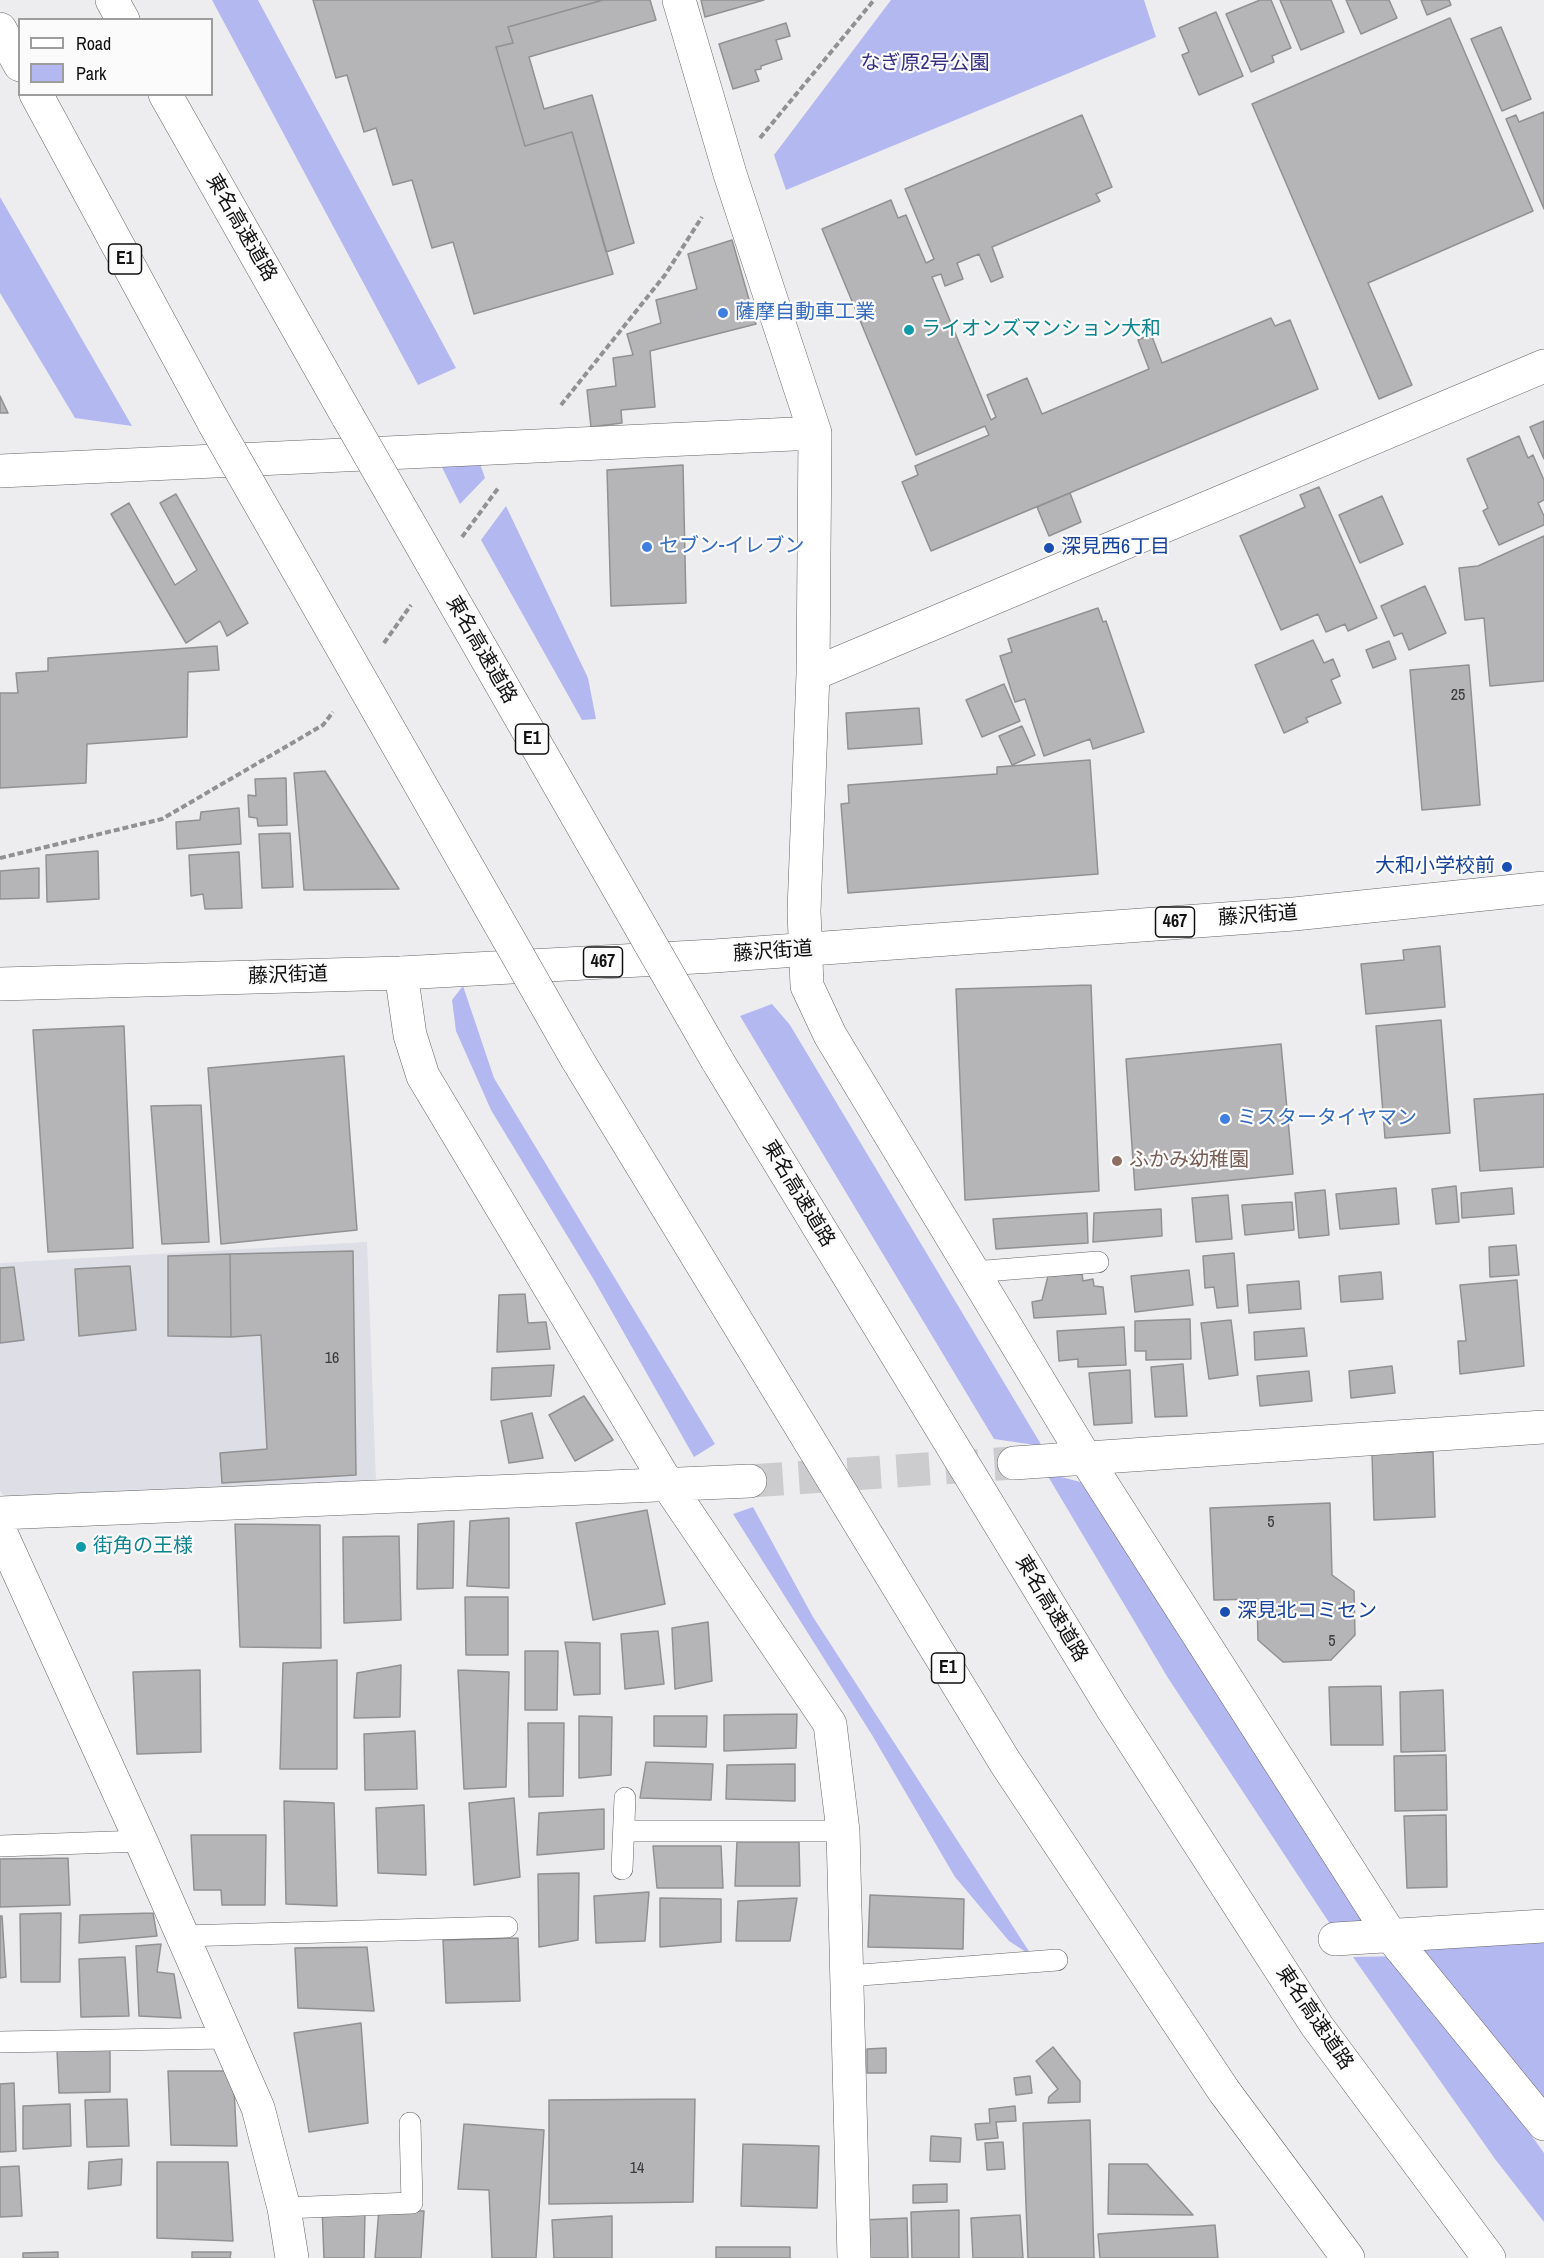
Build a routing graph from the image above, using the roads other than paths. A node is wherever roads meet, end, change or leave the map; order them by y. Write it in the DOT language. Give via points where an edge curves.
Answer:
graph roads {
  1 [pos="112,0"];
  2 [pos="679,0"];
  3 [pos="122,18"];
  4 [pos="0,29"];
  5 [pos="18,61"];
  6 [pos="37,96"];
  7 [pos="166,96"];
  8 [pos="1544,366"];
  9 [pos="814,433"];
  10 [pos="0,471"];
  11 [pos="813,674"];
  12 [pos="1544,888"];
  13 [pos="805,950"];
  14 [pos="401,973"];
  15 [pos="0,984"];
  16 [pos="1098,1262"];
  17 [pos="973,1272"];
  18 [pos="1544,1427"];
  19 [pos="1086,1459"];
  20 [pos="1014,1463"];
  21 [pos="750,1481"];
  22 [pos="668,1485"];
  23 [pos="0,1513"];
  24 [pos="0,1531"];
  25 [pos="625,1798"];
  26 [pos="624,1831"];
  27 [pos="843,1832"];
  28 [pos="141,1841"];
  29 [pos="0,1846"];
  30 [pos="622,1869"];
  31 [pos="1544,1926"];
  32 [pos="507,1927"];
  33 [pos="182,1936"];
  34 [pos="1391,1936"];
  35 [pos="1335,1939"];
  36 [pos="1057,1960"];
  37 [pos="848,1976"];
  38 [pos="225,2038"];
  39 [pos="0,2042"];
  40 [pos="410,2123"];
  41 [pos="1544,2124"];
  42 [pos="284,2208"];
  43 [pos="292,2258"];
  44 [pos="854,2258"];
  45 [pos="1348,2258"];
  46 [pos="1489,2258"];
  1 -- 3 [label="main road"];
  2 -- 9 [label="main road" via="730,174"];
  4 -- 5 [label="main road"];
  6 -- 45 [label="main road, E1, bridge" via="214,423 577,1059 1005,1762 1224,2091"];
  7 -- 46 [label="main road, 東名高速道路 / E1, bridge" via="717,1060 1112,1708 1317,2026"];
  8 -- 11 [label="main road"];
  9 -- 10 [label="main road"];
  9 -- 11 [label="main road"];
  11 -- 13 [label="main road"];
  12 -- 13 [label="main road, 藤沢街道 / 467" via="1294,914"];
  13 -- 14 [label="main road, 藤沢街道 / 467"];
  13 -- 17 [label="main road" via="807,986 830,1035"];
  14 -- 15 [label="main road, 藤沢街道 / 467"];
  14 -- 22 [label="main road" via="410,1035 423,1076"];
  16 -- 17 [label="lane"];
  17 -- 19 [label="main road"];
  18 -- 19 [label="main road"];
  19 -- 20 [label="main road"];
  19 -- 34 [label="main road"];
  21 -- 22 [label="main road"];
  22 -- 23 [label="main road"];
  22 -- 27 [label="main road" via="830,1724"];
  24 -- 28 [label="main road"];
  25 -- 26 [label="lane"];
  26 -- 27 [label="lane"];
  26 -- 30 [label="lane"];
  27 -- 37 [label="main road"];
  28 -- 29 [label="lane"];
  28 -- 33 [label="main road"];
  31 -- 34 [label="main road"];
  32 -- 33 [label="lane"];
  33 -- 38 [label="main road"];
  34 -- 35 [label="main road"];
  34 -- 41 [label="main road"];
  36 -- 37 [label="lane"];
  37 -- 44 [label="main road"];
  38 -- 39 [label="lane"];
  38 -- 42 [label="main road" via="258,2108"];
  40 -- 42 [label="lane" via="412,2203"];
  42 -- 43 [label="main road"];
}
